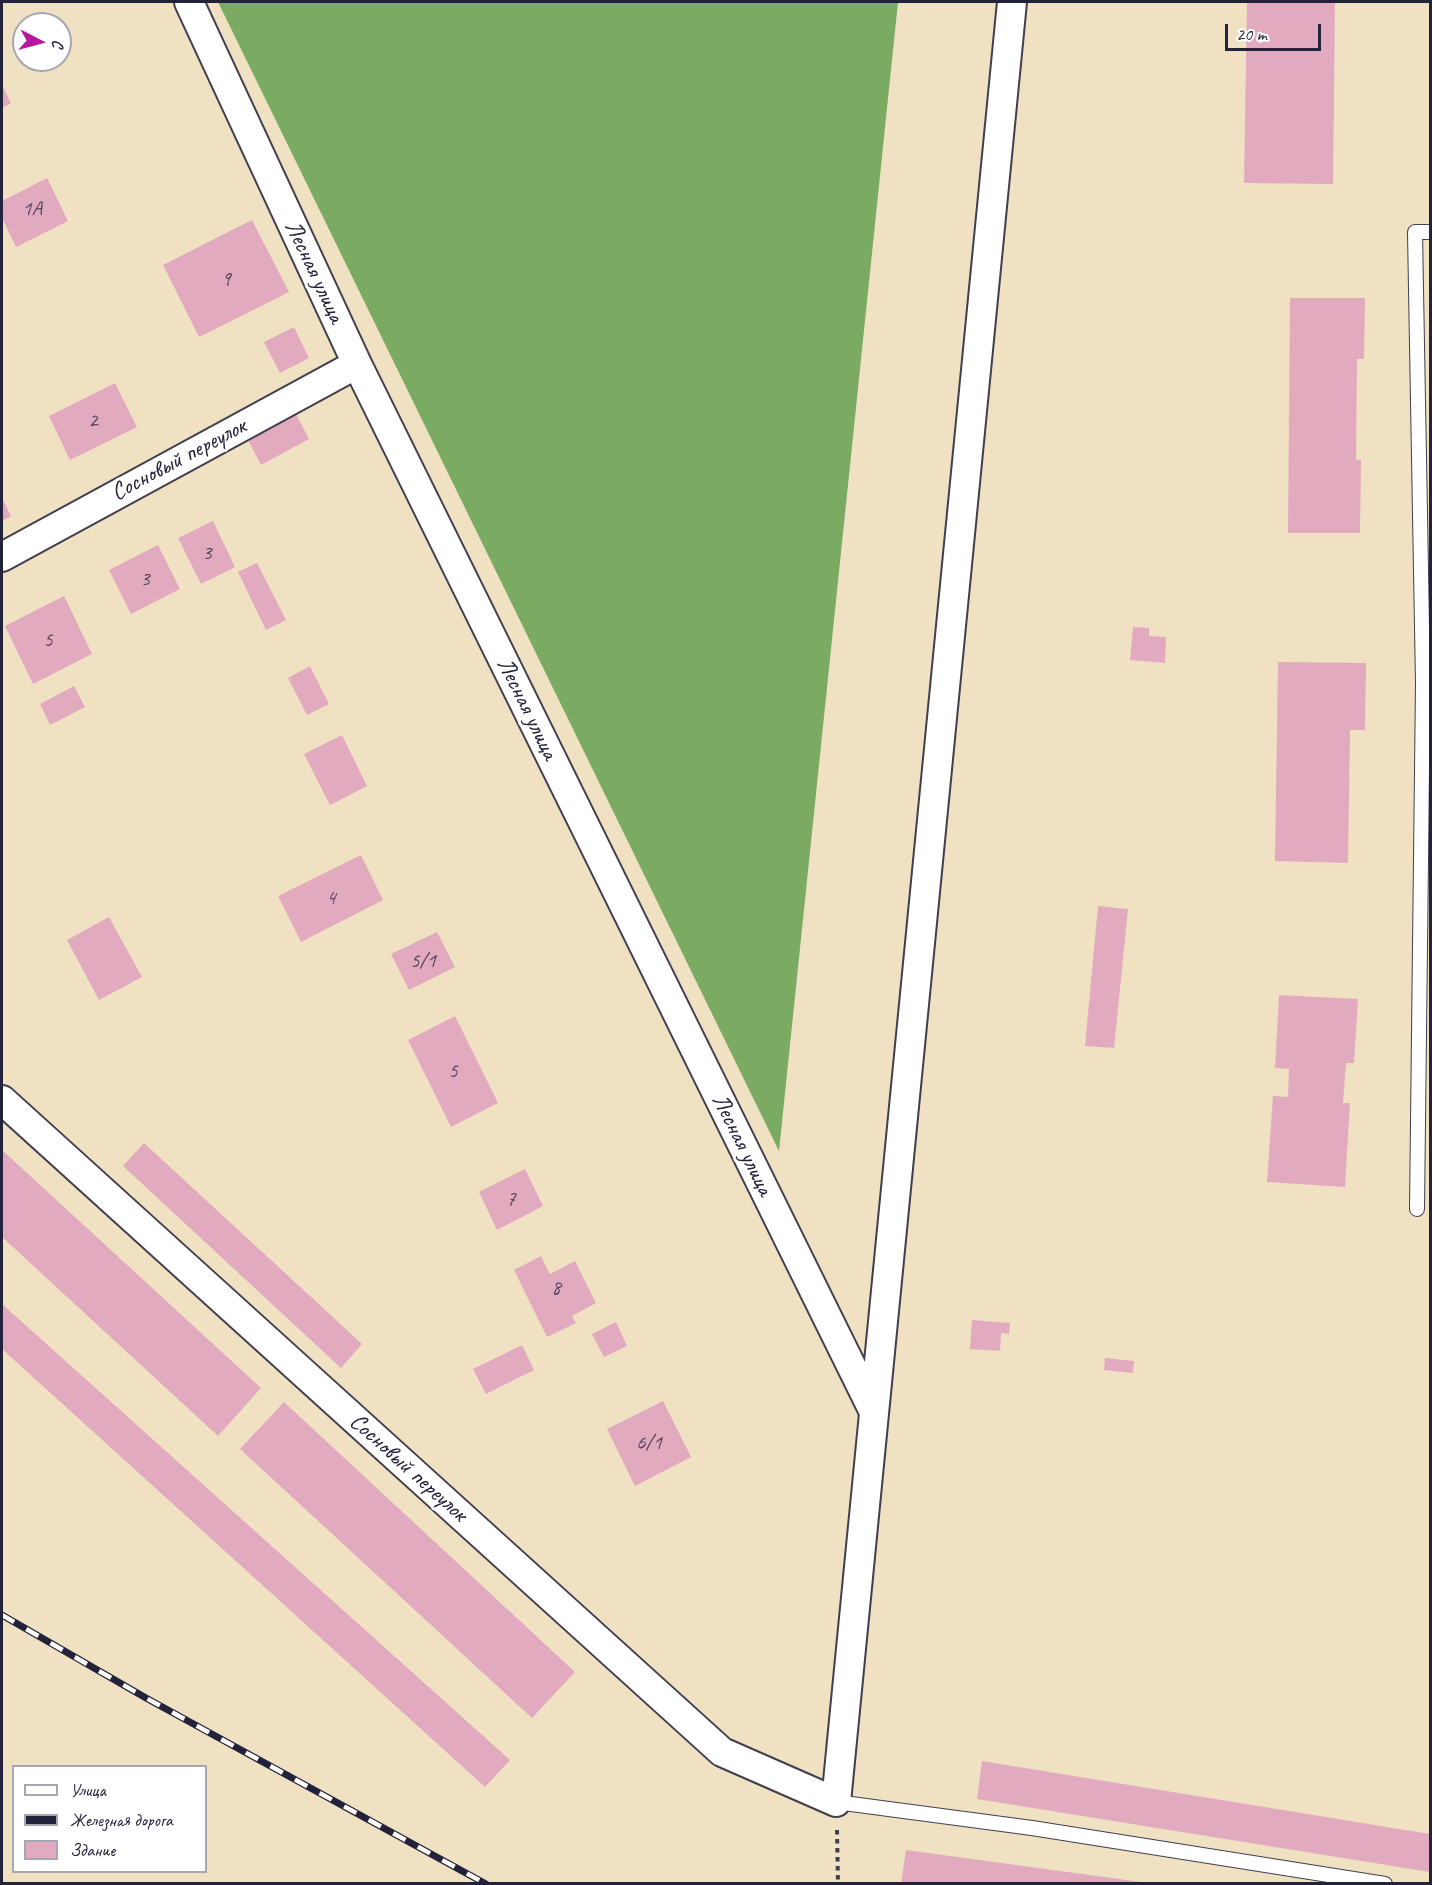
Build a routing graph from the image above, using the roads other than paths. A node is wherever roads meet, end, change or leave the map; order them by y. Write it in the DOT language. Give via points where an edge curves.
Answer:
graph roads {
  1 [pos="189,2"];
  2 [pos="1012,2"];
  3 [pos="1431,232"];
  4 [pos="357,364"];
  5 [pos="2,556"];
  6 [pos="2,1100"];
  7 [pos="1417,1209"];
  8 [pos="874,1413"];
  9 [pos="836,1802"];
  10 [pos="1385,1884"];
  1 -- 4 [label="street, Лесная улица"];
  2 -- 8 [label="street"];
  3 -- 7 [label="lane" via="1415,232 1423,683"];
  4 -- 5 [label="street, Сосновый переулок"];
  4 -- 8 [label="street, Лесная улица"];
  6 -- 9 [label="street, Сосновый переулок" via="722,1752"];
  8 -- 9 [label="street"];
  9 -- 10 [label="lane" via="1032,1828"];
}
